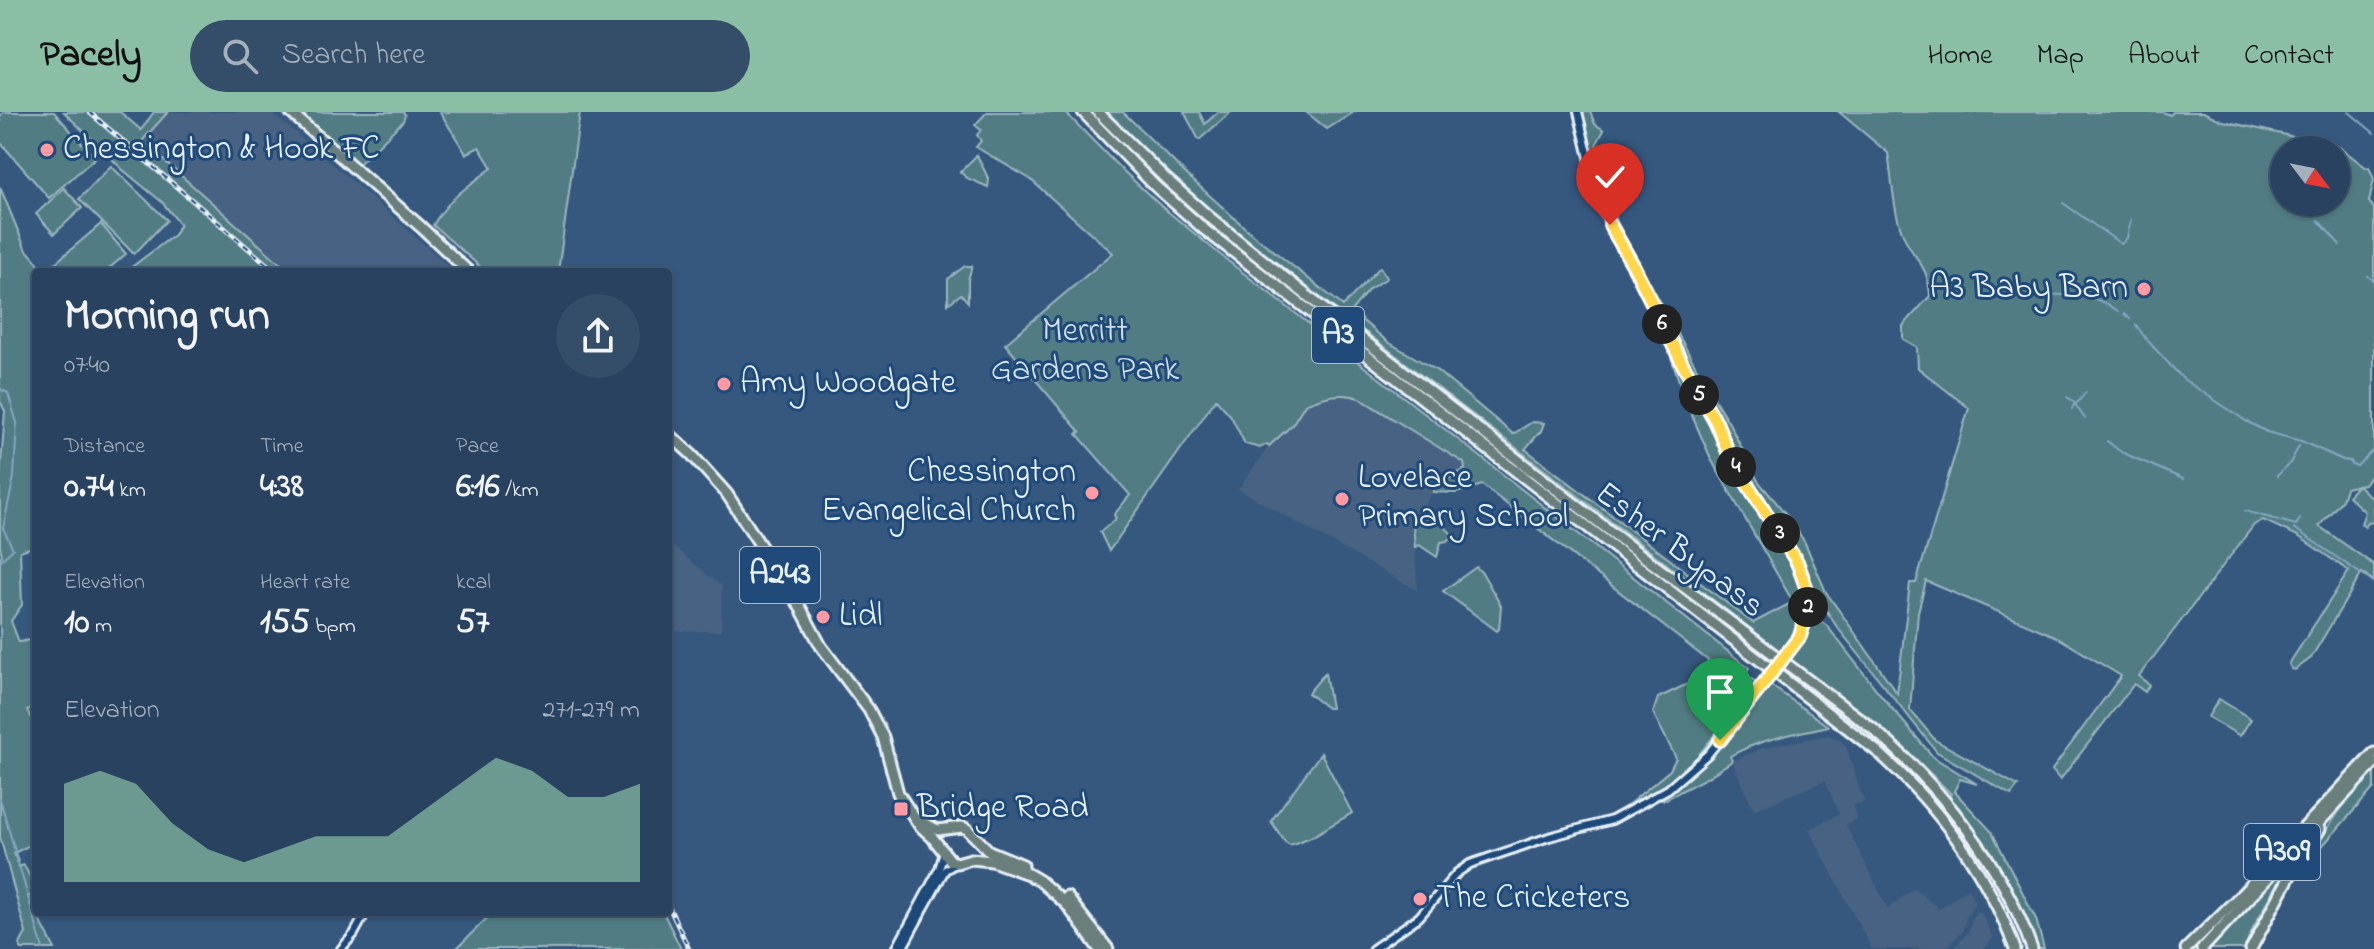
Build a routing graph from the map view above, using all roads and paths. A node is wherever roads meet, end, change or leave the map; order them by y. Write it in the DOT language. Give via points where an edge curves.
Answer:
graph roads {
  1 [pos="290,112"];
  2 [pos="1083,112"];
  3 [pos="1098,112"];
  4 [pos="1578,112"];
  5 [pos="465,268"];
  6 [pos="672,437"];
  7 [pos="2374,753"];
  8 [pos="2374,763"];
  9 [pos="2338,803"];
  10 [pos="915,817"];
  11 [pos="952,829"];
  12 [pos="977,840"];
  13 [pos="944,852"];
  14 [pos="971,859"];
  15 [pos="957,863"];
  16 [pos="364,916"];
  17 [pos="341,949"];
  18 [pos="899,949"];
  19 [pos="1099,949"];
  20 [pos="1108,949"];
  21 [pos="1373,949"];
  22 [pos="2015,949"];
  23 [pos="2032,949"];
  24 [pos="2186,949"];
  25 [pos="2202,949"];
  26 [pos="2251,949"];
  1 -- 5 [label="highway"];
  2 -- 22 [label="highway, Esher Bypass / A3" via="1216,239 1878,752 1960,842 1989,889"];
  3 -- 23 [label="highway, Esher Bypass / A3" via="1187,198 1306,295 1899,751 1970,834 2007,890"];
  4 -- 21 [label="street, bridge" via="1610,225 1740,475 1797,562 1808,611 1791,649 1763,686 1708,754 1668,789 1612,820 1470,864 1419,917"];
  6 -- 10 [label="highway, A243" via="727,494 824,650 869,710 883,737 898,793"];
  7 -- 24 [label="highway, A309"];
  8 -- 9 [label="highway, A309"];
  9 -- 25 [label="highway"];
  9 -- 26 [label="highway, A309" via="2291,874"];
  10 -- 11 [label="highway" via="938,830"];
  10 -- 13 [label="highway, A243"];
  11 -- 12 [label="highway" via="967,829"];
  11 -- 13 [label="highway" via="944,836"];
  12 -- 14 [label="highway"];
  12 -- 20 [label="highway" via="1059,888"];
  13 -- 15 [label="highway, A243"];
  13 -- 18 [label="street"];
  14 -- 15 [label="highway"];
  14 -- 19 [label="highway" via="992,861 1040,881 1067,905"];
  15 -- 18 [label="street" via="945,870"];
  16 -- 17 [label="street"];
}
